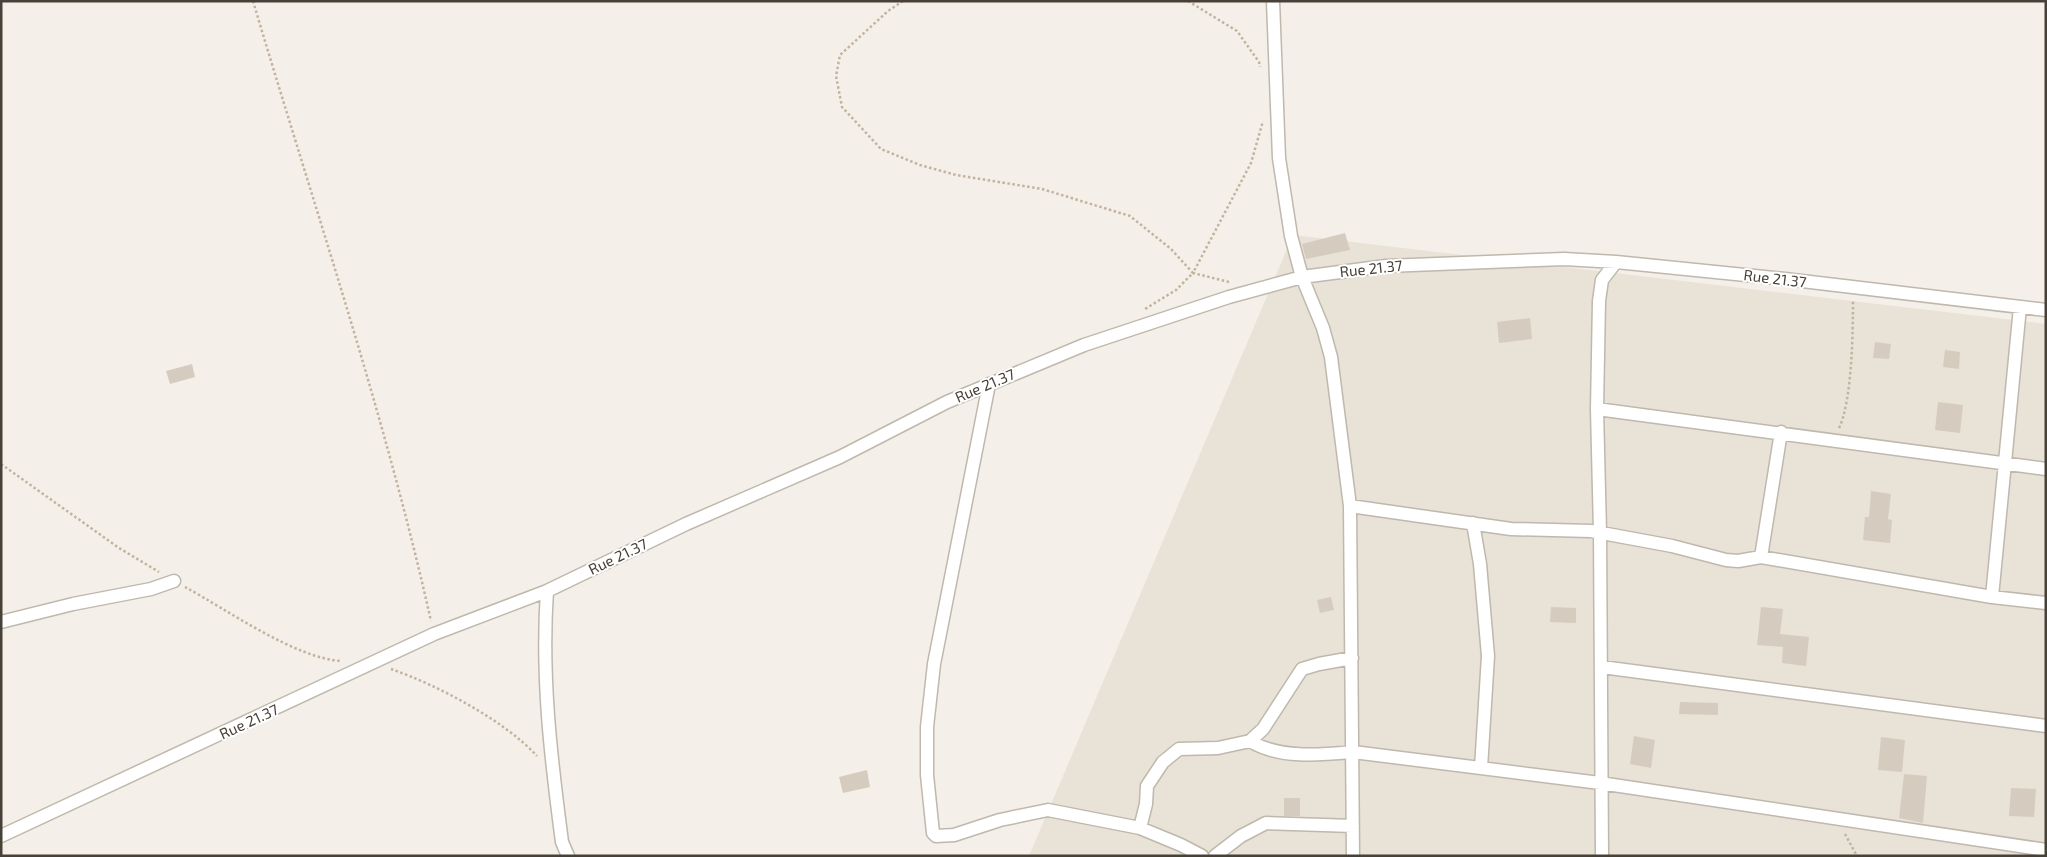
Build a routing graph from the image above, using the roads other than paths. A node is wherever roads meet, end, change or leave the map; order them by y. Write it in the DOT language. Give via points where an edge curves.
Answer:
graph roads {
  1 [pos="1273,1"];
  2 [pos="1616,262"];
  3 [pos="1302,278"];
  4 [pos="2020,307"];
  5 [pos="2046,310"];
  6 [pos="989,384"];
  7 [pos="1597,409"];
  8 [pos="1781,432"];
  9 [pos="2004,463"];
  10 [pos="2046,469"];
  11 [pos="1350,506"];
  12 [pos="1473,523"];
  13 [pos="1600,532"];
  14 [pos="1761,557"];
  15 [pos="174,581"];
  16 [pos="547,591"];
  17 [pos="1992,596"];
  18 [pos="2046,603"];
  19 [pos="1,622"];
  20 [pos="1352,658"];
  21 [pos="1602,667"];
  22 [pos="2046,726"];
  23 [pos="1250,741"];
  24 [pos="1352,752"];
  25 [pos="1481,768"];
  26 [pos="1600,783"];
  27 [pos="1353,826"];
  28 [pos="1140,828"];
  29 [pos="1,836"];
  30 [pos="2046,850"];
  31 [pos="568,856"];
  32 [pos="1202,856"];
  33 [pos="1215,856"];
  34 [pos="1353,856"];
  35 [pos="1602,856"];
  1 -- 3 [label="street" via="1279,158 1291,236"];
  2 -- 3 [label="street, Rue 21.37" via="1564,259 1386,266"];
  2 -- 4 [label="street, Rue 21.37"];
  2 -- 7 [label="street" via="1602,280 1599,302"];
  3 -- 6 [label="street, Rue 21.37" via="1229,297 1084,345"];
  3 -- 11 [label="street" via="1332,357"];
  4 -- 5 [label="street, Rue 21.37"];
  4 -- 9 [label="street"];
  6 -- 16 [label="street, Rue 21.37" via="840,457 686,524"];
  6 -- 28 [label="street" via="933,673 927,727 927,775 933,833 936,836 954,835 1000,820 1048,810"];
  7 -- 8 [label="street"];
  7 -- 13 [label="street"];
  8 -- 9 [label="street"];
  8 -- 14 [label="street"];
  9 -- 10 [label="street"];
  9 -- 17 [label="street"];
  11 -- 12 [label="street"];
  11 -- 20 [label="street"];
  12 -- 13 [label="street" via="1511,529"];
  12 -- 25 [label="street" via="1488,656"];
  13 -- 14 [label="street" via="1726,560"];
  13 -- 21 [label="street"];
  14 -- 17 [label="street"];
  15 -- 19 [label="street"];
  16 -- 29 [label="street, Rue 21.37" via="434,634"];
  16 -- 31 [label="street" via="544,684 562,842"];
  17 -- 18 [label="street"];
  20 -- 23 [label="street" via="1302,669 1262,729"];
  20 -- 24 [label="street"];
  21 -- 22 [label="street"];
  21 -- 26 [label="street"];
  23 -- 24 [label="street" via="1259,747 1297,753"];
  23 -- 28 [label="street" via="1218,748 1179,749 1163,762 1147,786"];
  24 -- 25 [label="street"];
  24 -- 27 [label="street"];
  25 -- 26 [label="street"];
  26 -- 30 [label="street"];
  26 -- 35 [label="street"];
  27 -- 33 [label="street" via="1266,823 1241,836"];
  27 -- 34 [label="street"];
  28 -- 32 [label="street"];
}
